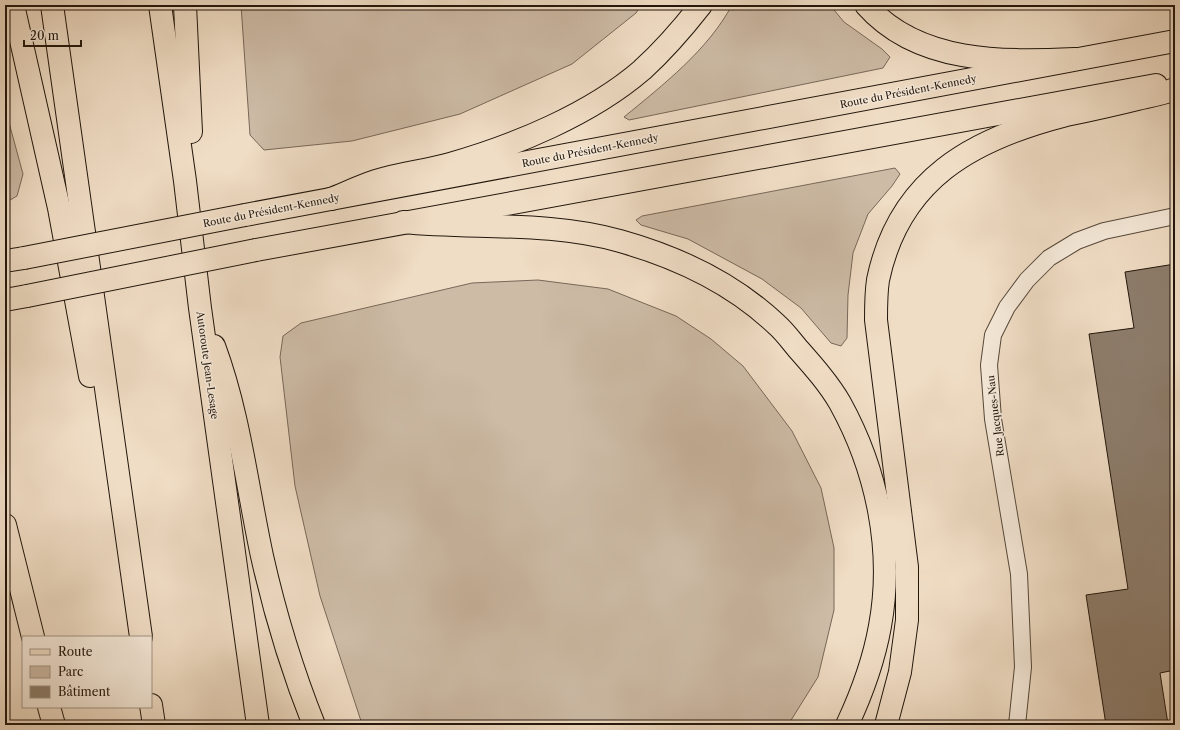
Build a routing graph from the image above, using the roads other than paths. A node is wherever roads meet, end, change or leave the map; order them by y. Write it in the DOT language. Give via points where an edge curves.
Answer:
graph roads {
  1 [pos="13,5"];
  2 [pos="52,5"];
  3 [pos="160,5"];
  4 [pos="185,5"];
  5 [pos="701,5"];
  6 [pos="866,5"];
  7 [pos="1175,41"];
  8 [pos="1075,59"];
  9 [pos="1175,81"];
  10 [pos="1175,89"];
  11 [pos="185,181"];
  12 [pos="331,199"];
  13 [pos="1175,216"];
  14 [pos="403,222"];
  15 [pos="15,259"];
  16 [pos="5,300"];
  17 [pos="200,308"];
  18 [pos="119,479"];
  19 [pos="5,525"];
  20 [pos="33,636"];
  21 [pos="141,636"];
  22 [pos="49,708"];
  23 [pos="151,708"];
  24 [pos="54,725"];
  25 [pos="154,725"];
  26 [pos="258,725"];
  27 [pos="314,725"];
  28 [pos="847,725"];
  29 [pos="886,725"];
  30 [pos="1018,725"];
  1 -- 18 [label="main road" via="59,208 90,378"];
  2 -- 18 [label="main road"];
  3 -- 11 [label="main road, Autoroute Jean-Lesage"];
  4 -- 11 [label="main road" via="191,147"];
  5 -- 12 [label="main road" via="679,33 641,70 596,101 560,121 483,153 449,164 377,180"];
  6 -- 8 [label="main road" via="894,29 917,42 944,51 971,57 1006,60"];
  7 -- 8 [label="main road, Route du Président-Kennedy"];
  8 -- 12 [label="main road, Route du Président-Kennedy"];
  9 -- 14 [label="main road"];
  10 -- 29 [label="main road" via="1065,116 988,140 950,164 921,190 899,221 886,251 878,282 876,320 907,567 907,620 901,665"];
  11 -- 17 [label="main road, Autoroute Jean-Lesage"];
  12 -- 15 [label="main road, Route du Président-Kennedy, bridge"];
  13 -- 30 [label="street, Rue Jacques-Nau" via="1104,231 1077,241 1049,258 1027,280 1007,307 994,336 989,366 993,419 1020,588 1023,667"];
  14 -- 16 [label="main road, bridge"];
  14 -- 28 [label="main road" via="443,226 545,227 619,241 692,267 752,304 778,326 819,372 839,403 865,454 875,489 884,559 884,602 874,657"];
  17 -- 26 [label="main road, Autoroute Jean-Lesage"];
  17 -- 27 [label="main road" via="226,378 263,558 283,639"];
  18 -- 21 [label="main road"];
  19 -- 20 [label="main road"];
  22 -- 24 [label="main road"];
  23 -- 25 [label="main road"];
}
